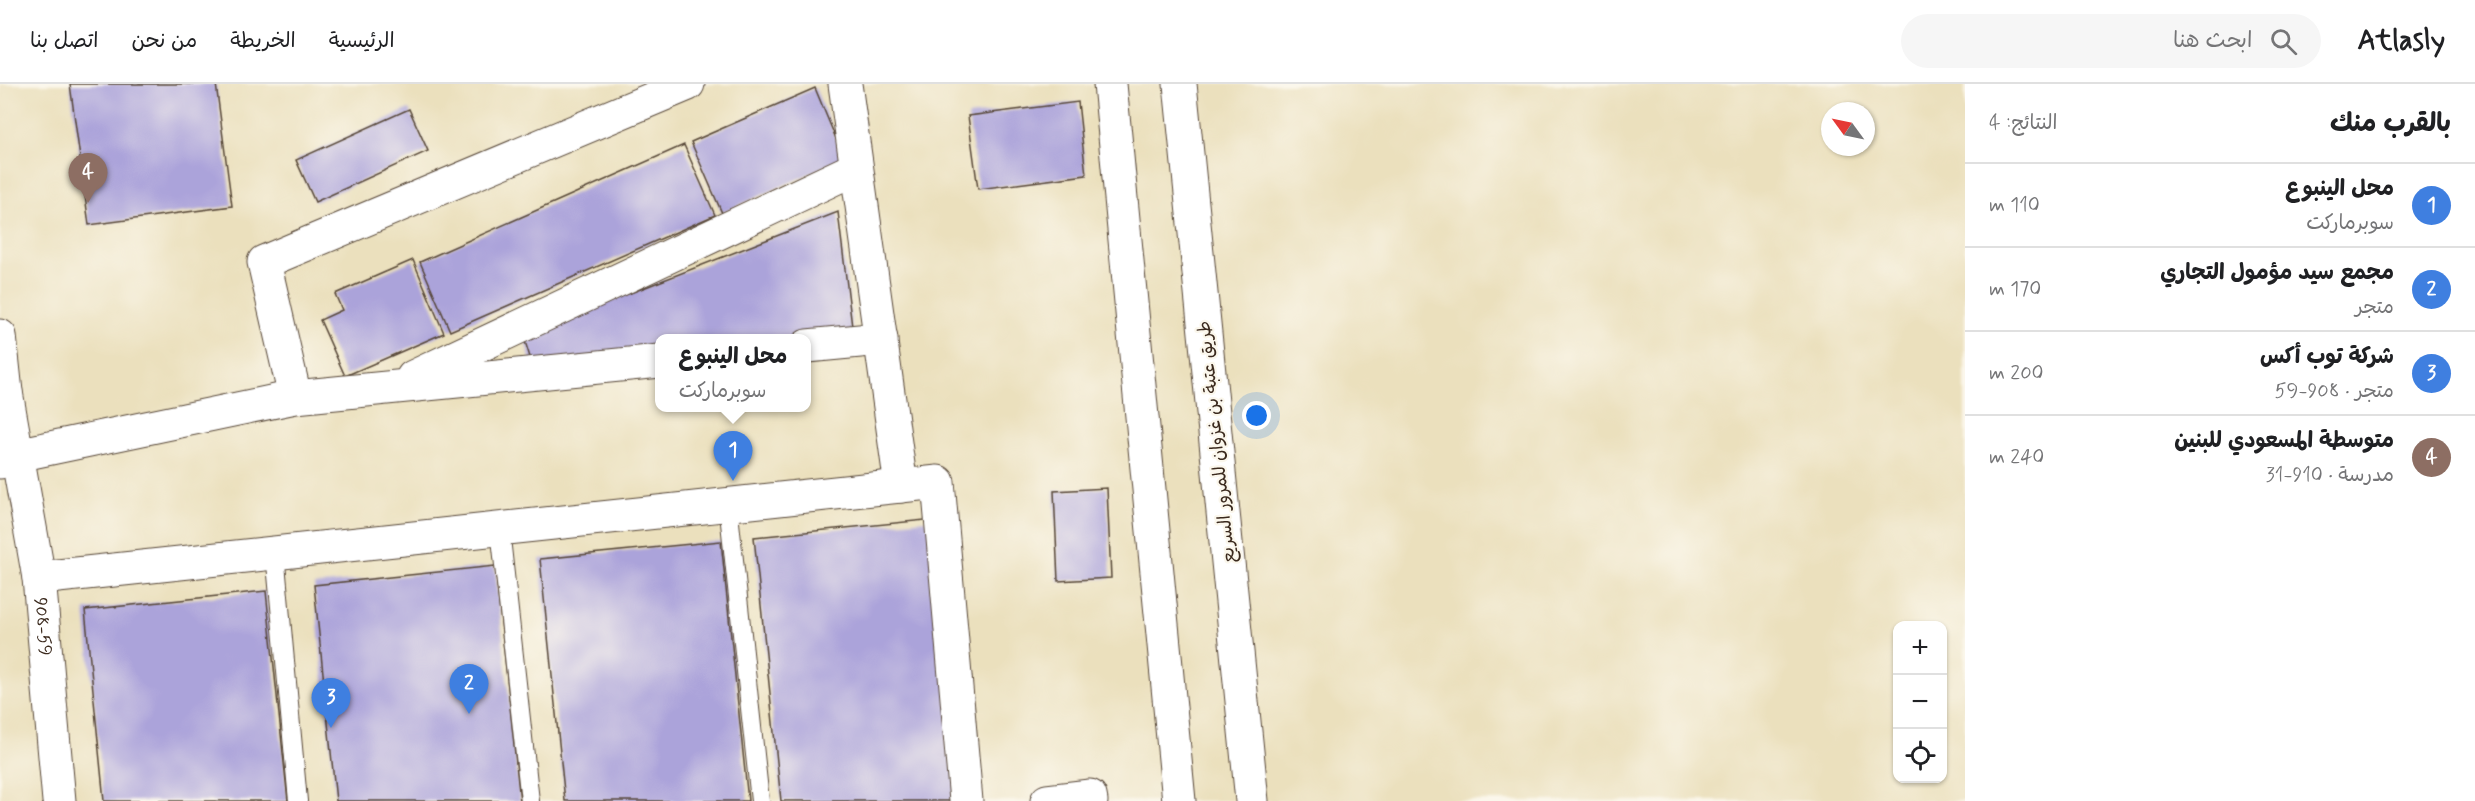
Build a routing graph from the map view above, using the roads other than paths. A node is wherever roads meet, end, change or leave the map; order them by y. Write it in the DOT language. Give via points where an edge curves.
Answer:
graph roads {
  1 [pos="688,84"];
  2 [pos="845,84"];
  3 [pos="1110,84"];
  4 [pos="1180,84"];
  5 [pos="856,168"];
  6 [pos="0,336"];
  7 [pos="880,339"];
  8 [pos="811,346"];
  9 [pos="655,361"];
  10 [pos="392,387"];
  11 [pos="3,393"];
  12 [pos="295,397"];
  13 [pos="8,459"];
  14 [pos="901,486"];
  15 [pos="728,504"];
  16 [pos="500,529"];
  17 [pos="275,553"];
  18 [pos="39,578"];
  19 [pos="59,801"];
  20 [pos="298,801"];
  21 [pos="530,801"];
  22 [pos="760,801"];
  23 [pos="966,801"];
  24 [pos="1047,801"];
  25 [pos="1091,801"];
  26 [pos="1179,801"];
  27 [pos="1252,801"];
  1 -- 12 [label="main road" via="264,262"];
  2 -- 5 [label="main road"];
  3 -- 26 [label="main road"];
  4 -- 27 [label="main road, طريق عتبة بن غزوان للمرور السريع"];
  5 -- 7 [label="main road"];
  5 -- 10 [label="main road"];
  6 -- 11 [label="main road, 908-59"];
  7 -- 8 [label="main road"];
  7 -- 14 [label="main road"];
  9 -- 10 [label="main road"];
  10 -- 12 [label="main road"];
  11 -- 13 [label="main road, 908-59"];
  12 -- 13 [label="main road"];
  13 -- 18 [label="main road, 908-59"];
  14 -- 15 [label="main road"];
  14 -- 23 [label="main road" via="938,482"];
  15 -- 16 [label="main road"];
  15 -- 22 [label="lane"];
  16 -- 17 [label="main road"];
  16 -- 21 [label="lane"];
  17 -- 18 [label="main road"];
  17 -- 20 [label="lane"];
  18 -- 19 [label="main road, 908-59"];
  24 -- 25 [label="main road" via="1090,796"];
}
